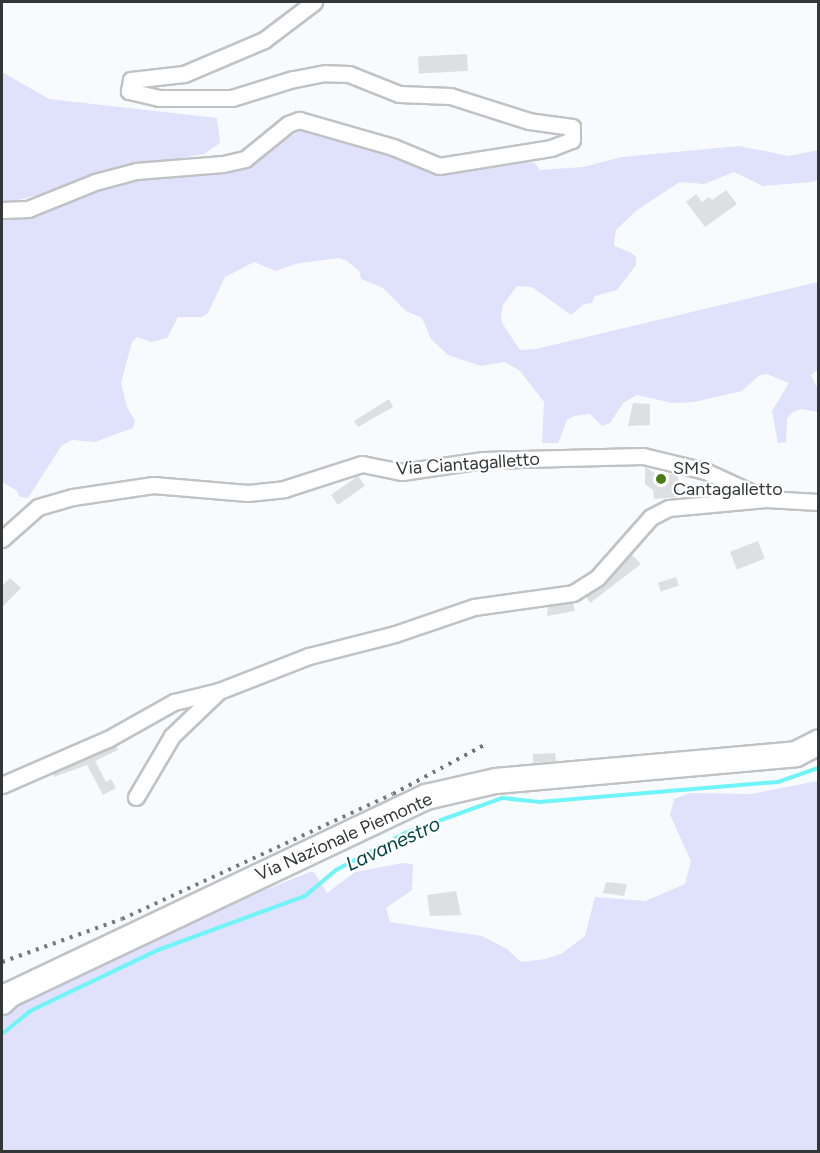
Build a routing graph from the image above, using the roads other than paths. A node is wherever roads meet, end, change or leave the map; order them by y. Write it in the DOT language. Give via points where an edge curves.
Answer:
graph roads {
  1 [pos="314,2"];
  2 [pos="2,210"];
  3 [pos="766,499"];
  4 [pos="819,502"];
  5 [pos="2,539"];
  6 [pos="219,691"];
  7 [pos="819,743"];
  8 [pos="2,784"];
  9 [pos="136,797"];
  10 [pos="2,1002"];
  1 -- 2 [label="street" via="264,40 184,74 131,80 129,91 159,98 232,98 293,79 325,73 349,74 399,94 450,96 529,121 572,128 573,137 551,148 439,166 383,143 299,120 288,124 245,159 136,171 95,182 28,209"];
  3 -- 4 [label="street, Via Ciantagalletto"];
  3 -- 5 [label="street, Via Ciantagalletto" via="705,471 632,454 483,460 402,472 362,464 284,489 225,492 153,485 73,497 38,507"];
  3 -- 6 [label="street, Via Ciantagalletto" via="669,508 651,517 597,578 573,593 474,607 395,634 309,656"];
  6 -- 8 [label="street, Via Ciantagalletto" via="174,702 108,740"];
  6 -- 9 [label="street, Via Ciantagalletto" via="172,736"];
  7 -- 10 [label="main road, Via Nazionale Piemonte" via="796,754 496,781 426,797 20,989"];
}
